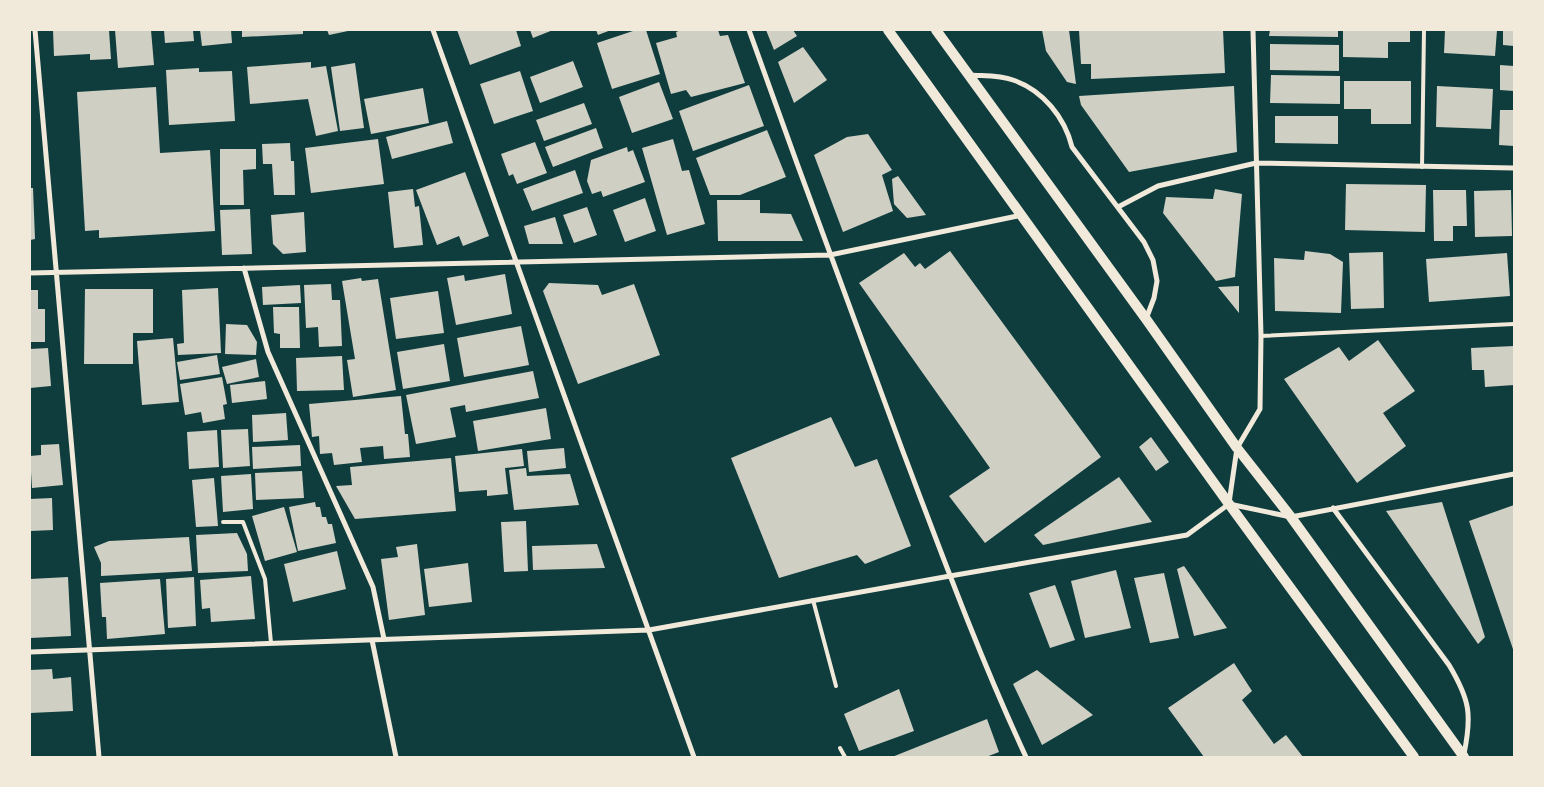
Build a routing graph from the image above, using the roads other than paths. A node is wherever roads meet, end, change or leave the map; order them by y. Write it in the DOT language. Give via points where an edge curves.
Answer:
graph roads {
  1 [pos="35,30"];
  2 [pos="433,30"];
  3 [pos="749,30"];
  4 [pos="888,30"];
  5 [pos="936,30"];
  6 [pos="1253,30"];
  7 [pos="1424,30"];
  8 [pos="967,75"];
  9 [pos="1256,164"];
  10 [pos="1422,167"];
  11 [pos="1514,168"];
  12 [pos="1118,207"];
  13 [pos="1022,215"];
  14 [pos="830,256"];
  15 [pos="517,263"];
  16 [pos="244,268"];
  17 [pos="57,272"];
  18 [pos="30,273"];
  19 [pos="1146,318"];
  20 [pos="1514,324"];
  21 [pos="1260,336"];
  22 [pos="1238,448"];
  23 [pos="1514,474"];
  24 [pos="1229,504"];
  25 [pos="1333,508"];
  26 [pos="1291,517"];
  27 [pos="223,522"];
  28 [pos="950,576"];
  29 [pos="813,600"];
  30 [pos="649,630"];
  31 [pos="372,640"];
  32 [pos="384,640"];
  33 [pos="271,643"];
  34 [pos="91,650"];
  35 [pos="30,652"];
  36 [pos="836,686"];
  37 [pos="840,748"];
  38 [pos="1464,756"];
  39 [pos="99,757"];
  40 [pos="396,757"];
  41 [pos="694,757"];
  42 [pos="845,757"];
  43 [pos="1026,757"];
  44 [pos="1414,757"];
  1 -- 17 [label="street"];
  2 -- 15 [label="street"];
  3 -- 14 [label="street"];
  4 -- 13 [label="main road"];
  5 -- 8 [label="main road"];
  6 -- 9 [label="street"];
  7 -- 10 [label="lane"];
  8 -- 12 [label="street" via="1011,79 1030,87 1052,107 1068,131 1072,147"];
  8 -- 19 [label="main road"];
  9 -- 10 [label="street"];
  9 -- 12 [label="street" via="1158,186"];
  9 -- 21 [label="street"];
  10 -- 11 [label="street"];
  12 -- 19 [label="street" via="1153,260 1157,281"];
  13 -- 14 [label="street"];
  13 -- 24 [label="main road"];
  14 -- 15 [label="street"];
  14 -- 28 [label="street"];
  15 -- 16 [label="street"];
  15 -- 30 [label="street"];
  16 -- 17 [label="street"];
  16 -- 32 [label="street" via="268,352 373,587"];
  17 -- 18 [label="street"];
  17 -- 34 [label="street"];
  19 -- 22 [label="main road"];
  20 -- 21 [label="lane"];
  21 -- 22 [label="street" via="1260,409"];
  22 -- 24 [label="street"];
  22 -- 26 [label="main road"];
  23 -- 25 [label="street"];
  24 -- 26 [label="street"];
  24 -- 28 [label="street" via="1186,535"];
  24 -- 44 [label="main road"];
  25 -- 26 [label="street"];
  25 -- 38 [label="street" via="1460,683 1469,718"];
  26 -- 38 [label="main road"];
  27 -- 33 [label="lane" via="243,522 265,579"];
  28 -- 29 [label="street"];
  28 -- 43 [label="street"];
  29 -- 30 [label="street"];
  29 -- 36 [label="lane"];
  30 -- 32 [label="street"];
  30 -- 41 [label="street"];
  31 -- 32 [label="street"];
  31 -- 33 [label="street"];
  31 -- 40 [label="street"];
  33 -- 34 [label="street"];
  34 -- 35 [label="street"];
  34 -- 39 [label="street"];
  37 -- 42 [label="lane"];
}
